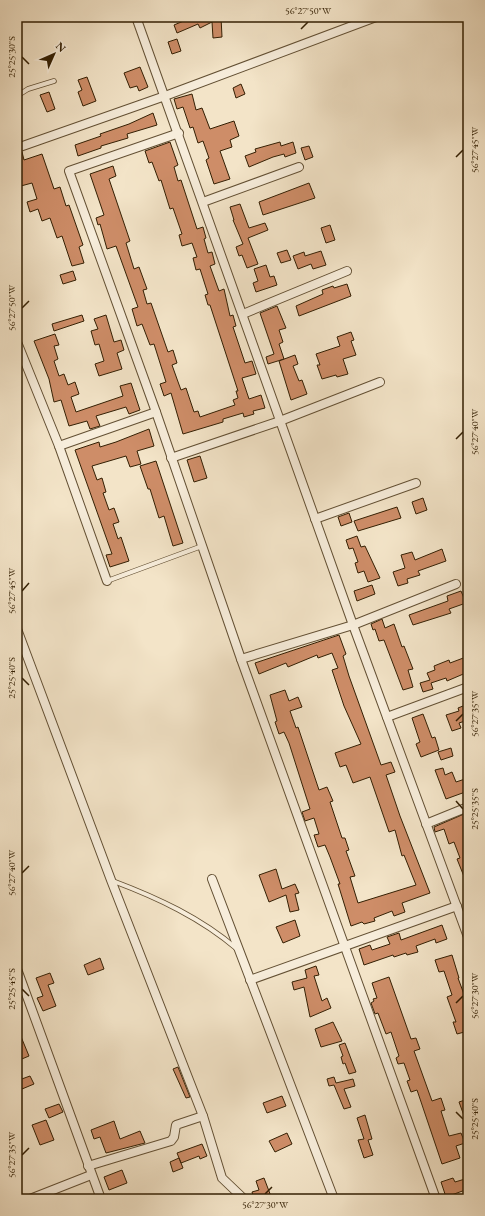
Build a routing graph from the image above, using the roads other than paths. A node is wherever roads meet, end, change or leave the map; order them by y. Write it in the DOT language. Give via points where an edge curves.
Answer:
graph roads {
  1 [pos="136,17"];
  2 [pos="376,17"];
  3 [pos="54,81"];
  4 [pos="17,96"];
  5 [pos="165,96"];
  6 [pos="179,133"];
  7 [pos="17,148"];
  8 [pos="299,167"];
  9 [pos="203,202"];
  10 [pos="347,271"];
  11 [pos="243,314"];
  12 [pos="17,342"];
  13 [pos="380,382"];
  14 [pos="156,412"];
  15 [pos="280,421"];
  16 [pos="59,446"];
  17 [pos="171,458"];
  18 [pos="416,483"];
  19 [pos="315,519"];
  20 [pos="202,546"];
  21 [pos="107,581"];
  22 [pos="456,584"];
  23 [pos="353,625"];
  24 [pos="17,629"];
  25 [pos="241,659"];
  26 [pos="468,687"];
  27 [pos="387,718"];
  28 [pos="468,807"];
  29 [pos="426,824"];
  30 [pos="212,879"];
  31 [pos="110,880"];
  32 [pos="457,906"];
  33 [pos="465,920"];
  34 [pos="468,937"];
  35 [pos="344,946"];
  36 [pos="239,951"];
  37 [pos="17,969"];
  38 [pos="250,980"];
  39 [pos="20,987"];
  40 [pos="204,1116"];
  41 [pos="88,1166"];
  42 [pos="91,1175"];
  43 [pos="30,1199"];
  44 [pos="101,1199"];
  45 [pos="244,1199"];
  46 [pos="334,1199"];
  47 [pos="436,1199"];
  1 -- 5 [label="street"];
  2 -- 5 [label="street"];
  3 -- 4 [label="lane"];
  5 -- 6 [label="street"];
  5 -- 7 [label="street"];
  6 -- 9 [label="street"];
  6 -- 14 [label="street" via="69,171"];
  8 -- 9 [label="street"];
  9 -- 11 [label="street"];
  10 -- 11 [label="street"];
  11 -- 15 [label="street"];
  12 -- 16 [label="street"];
  13 -- 15 [label="street"];
  14 -- 16 [label="street"];
  14 -- 17 [label="street"];
  15 -- 17 [label="street"];
  15 -- 19 [label="street"];
  16 -- 21 [label="street"];
  17 -- 20 [label="street"];
  18 -- 19 [label="street"];
  19 -- 23 [label="street"];
  20 -- 21 [label="lane"];
  20 -- 25 [label="street"];
  22 -- 23 [label="street"];
  23 -- 25 [label="street"];
  23 -- 27 [label="street"];
  24 -- 31 [label="street"];
  25 -- 35 [label="street"];
  26 -- 27 [label="street"];
  27 -- 29 [label="street"];
  28 -- 29 [label="street"];
  29 -- 32 [label="street"];
  30 -- 36 [label="street"];
  31 -- 36 [label="lane" via="139,890 184,912 217,932"];
  31 -- 40 [label="street"];
  32 -- 33 [label="street"];
  32 -- 35 [label="street"];
  33 -- 34 [label="street"];
  35 -- 38 [label="street"];
  35 -- 47 [label="street"];
  36 -- 38 [label="street"];
  37 -- 39 [label="street"];
  38 -- 46 [label="street"];
  39 -- 41 [label="street"];
  40 -- 41 [label="street" via="176,1125 171,1141"];
  40 -- 45 [label="street" via="222,1178"];
  41 -- 42 [label="street"];
  42 -- 43 [label="street"];
  42 -- 44 [label="street"];
}
